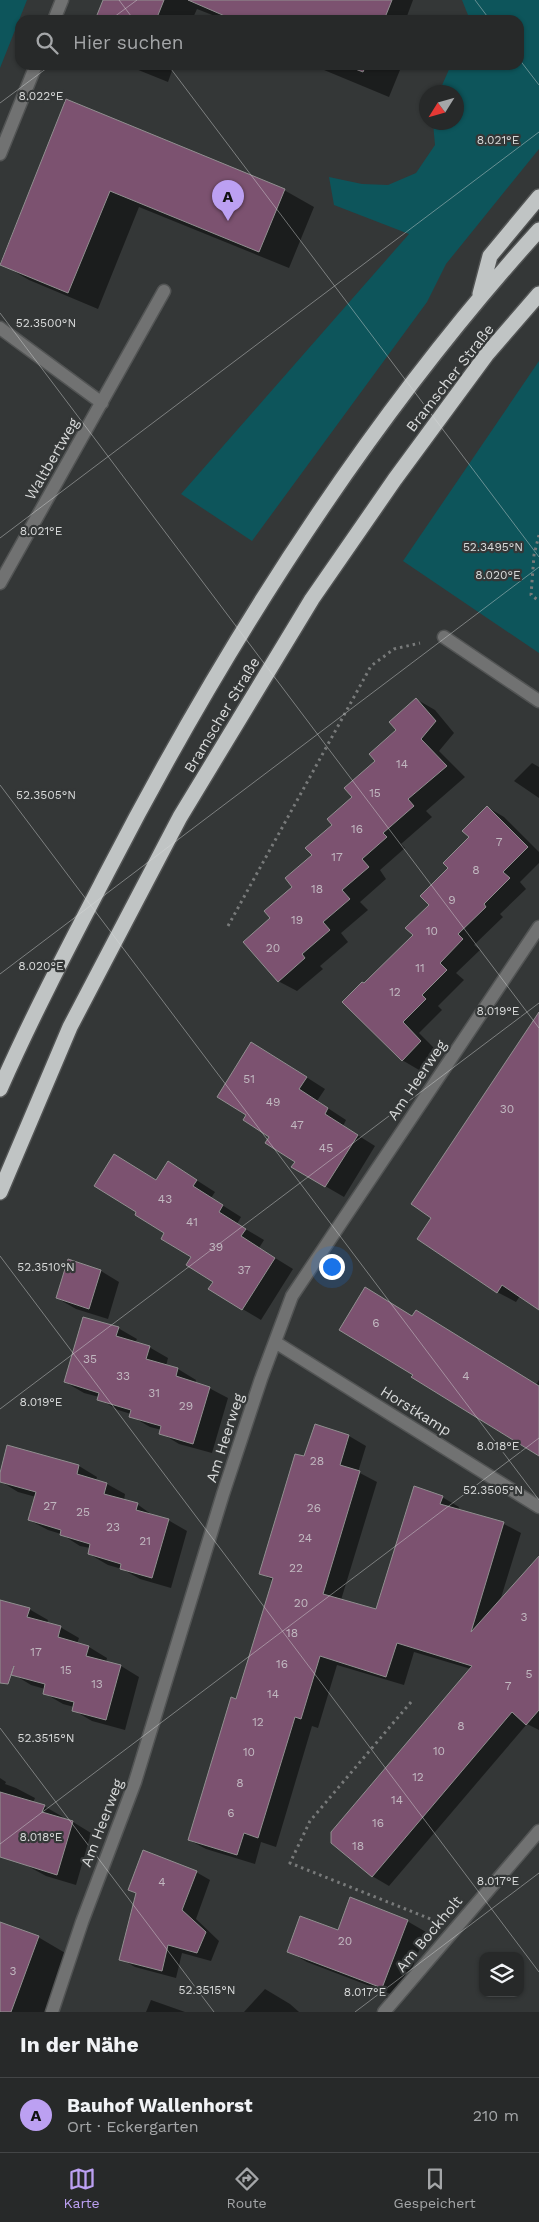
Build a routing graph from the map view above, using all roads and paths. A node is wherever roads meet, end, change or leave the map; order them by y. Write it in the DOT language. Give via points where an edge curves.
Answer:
graph roads {
  1 [pos="62,0"];
  2 [pos="56,15"];
  3 [pos="34,70"];
  4 [pos="0,154"];
  5 [pos="539,197"];
  6 [pos="539,230"];
  7 [pos="164,292"];
  8 [pos="539,294"];
  9 [pos="479,299"];
  10 [pos="0,328"];
  11 [pos="102,404"];
  12 [pos="539,535"];
  13 [pos="0,583"];
  14 [pos="539,601"];
  15 [pos="444,637"];
  16 [pos="539,701"];
  17 [pos="228,926"];
  18 [pos="539,927"];
  19 [pos="0,1089"];
  20 [pos="0,1192"];
  21 [pos="275,1342"];
  22 [pos="539,1508"];
  23 [pos="411,1702"];
  24 [pos="539,1831"];
  25 [pos="454,1929"];
  26 [pos="52,2012"];
  27 [pos="384,2012"];
  1 -- 2 [label="street"];
  3 -- 4 [label="street"];
  5 -- 9 [label="highway" via="490,256"];
  6 -- 9 [label="highway, Bramscher Straße"];
  7 -- 11 [label="street, Waltbertweg"];
  8 -- 20 [label="highway, Bramscher Straße" via="487,354 394,479 312,599 180,817 70,1027"];
  9 -- 19 [label="highway, Bramscher Straße" via="286,560 214,678 128,832 30,1020"];
  10 -- 11 [label="street"];
  11 -- 13 [label="street, Waltbertweg"];
  12 -- 14 [label="path" via="531,595"];
  15 -- 16 [label="street"];
  15 -- 17 [label="path" via="394,649 371,666"];
  18 -- 21 [label="street, Am Heerweg" via="292,1296"];
  21 -- 22 [label="street, Horstkamp"];
  21 -- 26 [label="street, Am Heerweg" via="223,1494 135,1782"];
  23 -- 25 [label="path" via="310,1821 290,1863"];
  24 -- 25 [label="street, Am Bockholt"];
  25 -- 27 [label="street, Am Bockholt"];
}
